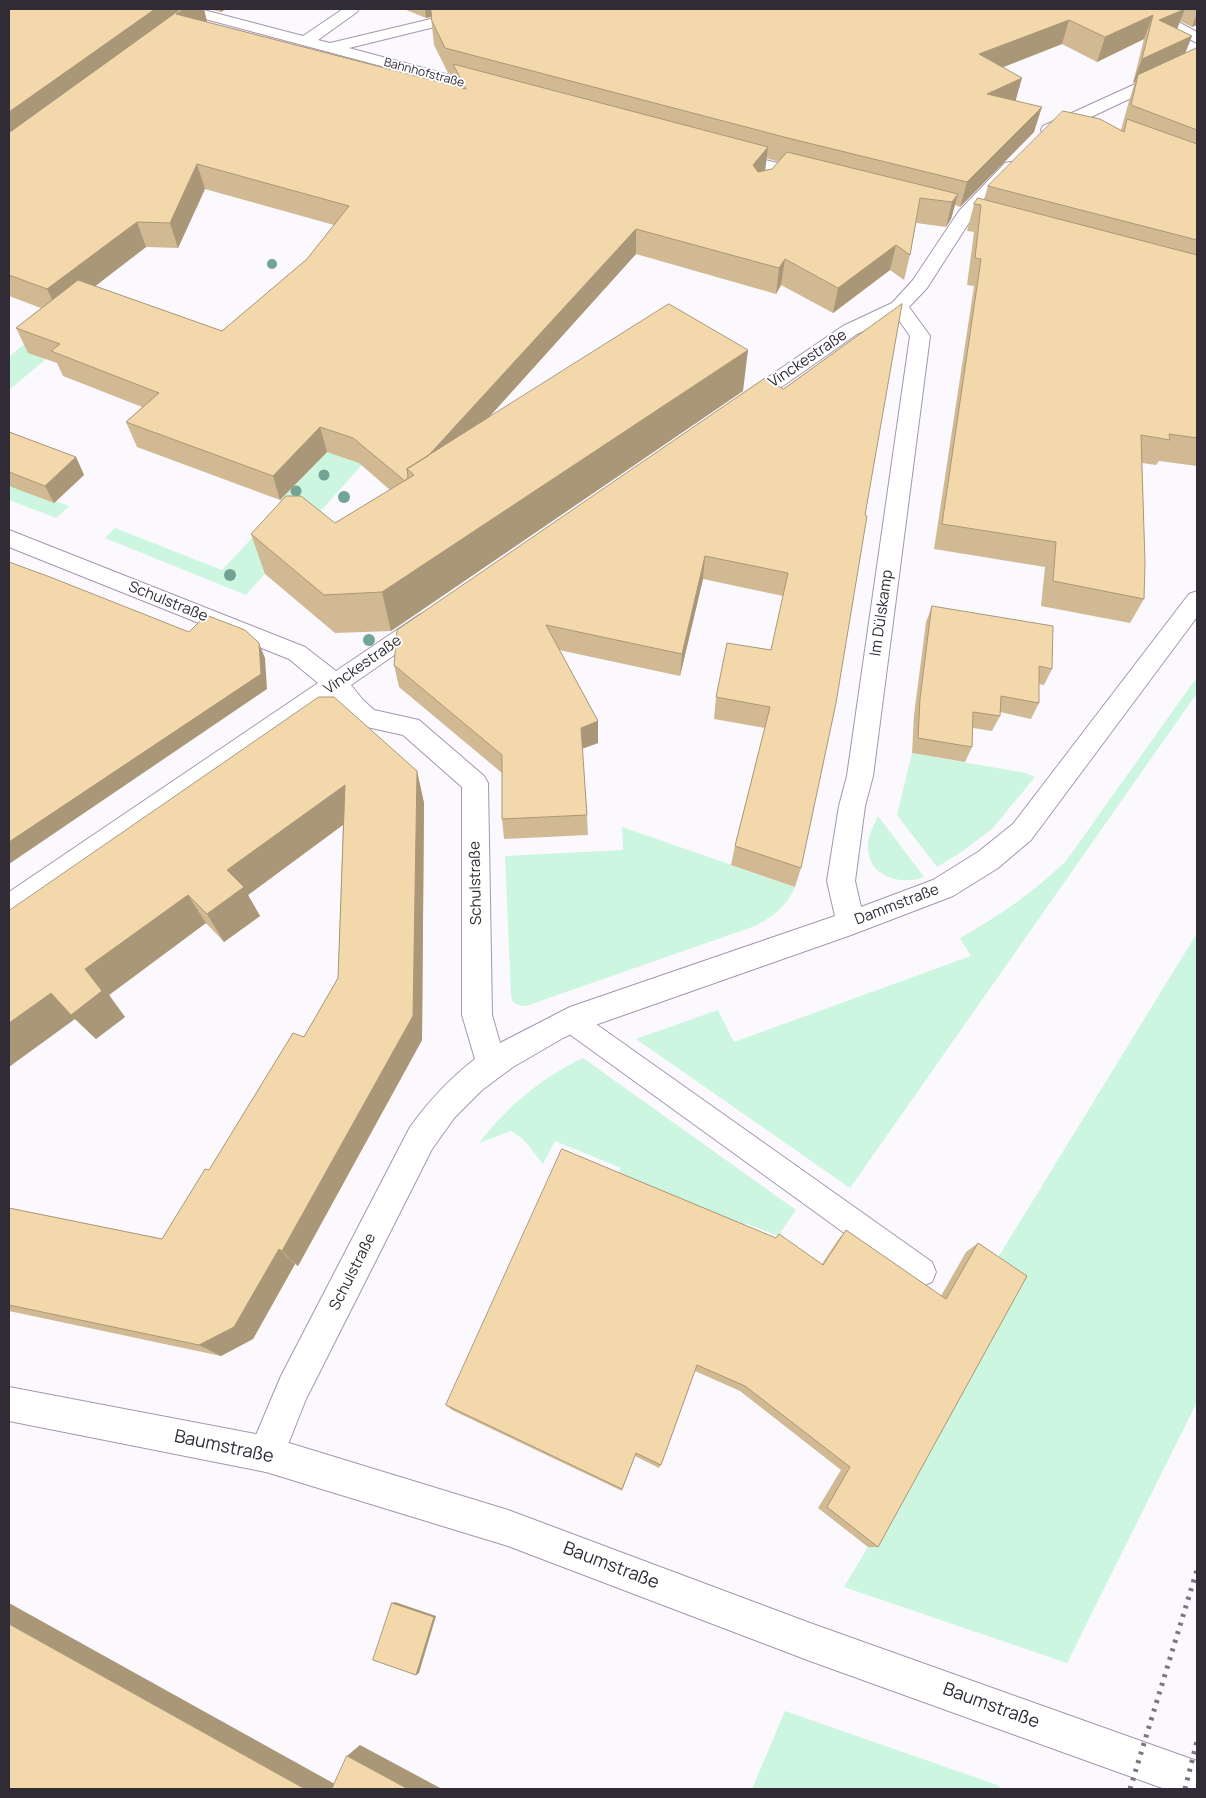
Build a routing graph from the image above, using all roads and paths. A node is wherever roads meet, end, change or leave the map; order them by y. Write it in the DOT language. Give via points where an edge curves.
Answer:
graph roads {
  1 [pos="184,9"];
  2 [pos="352,9"];
  3 [pos="491,9"];
  4 [pos="1143,9"];
  5 [pos="202,13"];
  6 [pos="185,26"];
  7 [pos="1197,38"];
  8 [pos="306,40"];
  9 [pos="332,48"];
  10 [pos="1197,61"];
  11 [pos="504,94"];
  12 [pos="1083,114"];
  13 [pos="1096,126"];
  14 [pos="1034,145"];
  15 [pos="712,151"];
  16 [pos="1020,159"];
  17 [pos="779,169"];
  18 [pos="825,181"];
  19 [pos="767,184"];
  20 [pos="946,210"];
  21 [pos="965,215"];
  22 [pos="984,220"];
  23 [pos="899,307"];
  24 [pos="728,414"];
  25 [pos="9,538"];
  26 [pos="1197,600"];
  27 [pos="441,612"];
  28 [pos="336,684"];
  29 [pos="9,907"];
  30 [pos="851,923"];
  31 [pos="570,1020"];
  32 [pos="490,1064"];
  33 [pos="922,1272"];
  34 [pos="9,1404"];
  35 [pos="266,1454"];
  36 [pos="1197,1781"];
  1 -- 5 [label="street, Bahnhofstraße"];
  2 -- 8 [label="street"];
  3 -- 9 [label="street"];
  4 -- 7 [label="street"];
  5 -- 6 [label="street"];
  5 -- 8 [label="street, Bahnhofstraße"];
  8 -- 9 [label="street, Bahnhofstraße"];
  9 -- 11 [label="street, Bahnhofstraße"];
  10 -- 12 [label="street"];
  12 -- 13 [label="street"];
  12 -- 14 [label="street" via="1048,130"];
  15 -- 17 [label="street"];
  16 -- 21 [label="street, Vinckestraße"];
  17 -- 18 [label="street"];
  17 -- 19 [label="street"];
  20 -- 21 [label="street"];
  21 -- 22 [label="street"];
  21 -- 23 [label="street, Vinckestraße" via="920,284"];
  23 -- 24 [label="street, Vinckestraße" via="850,330"];
  23 -- 30 [label="street, Im Dülskamp" via="920,336 860,776 852,806 841,881"];
  25 -- 28 [label="street, Schulstraße" via="297,654"];
  26 -- 30 [label="street, Dammstraße" via="1022,832 988,860 943,888"];
  27 -- 28 [label="street, Vinckestraße"];
  28 -- 29 [label="street, Vinckestraße"];
  28 -- 32 [label="street, Schulstraße" via="366,718 410,727 475,783 477,1015"];
  30 -- 31 [label="street, Dammstraße"];
  31 -- 32 [label="street, Dammstraße"];
  31 -- 33 [label="lane"];
  32 -- 35 [label="street, Schulstraße" via="443,1108 421,1138 293,1388"];
  34 -- 35 [label="street, Baumstraße"];
  35 -- 36 [label="street, Baumstraße" via="508,1528 810,1642"];
}
